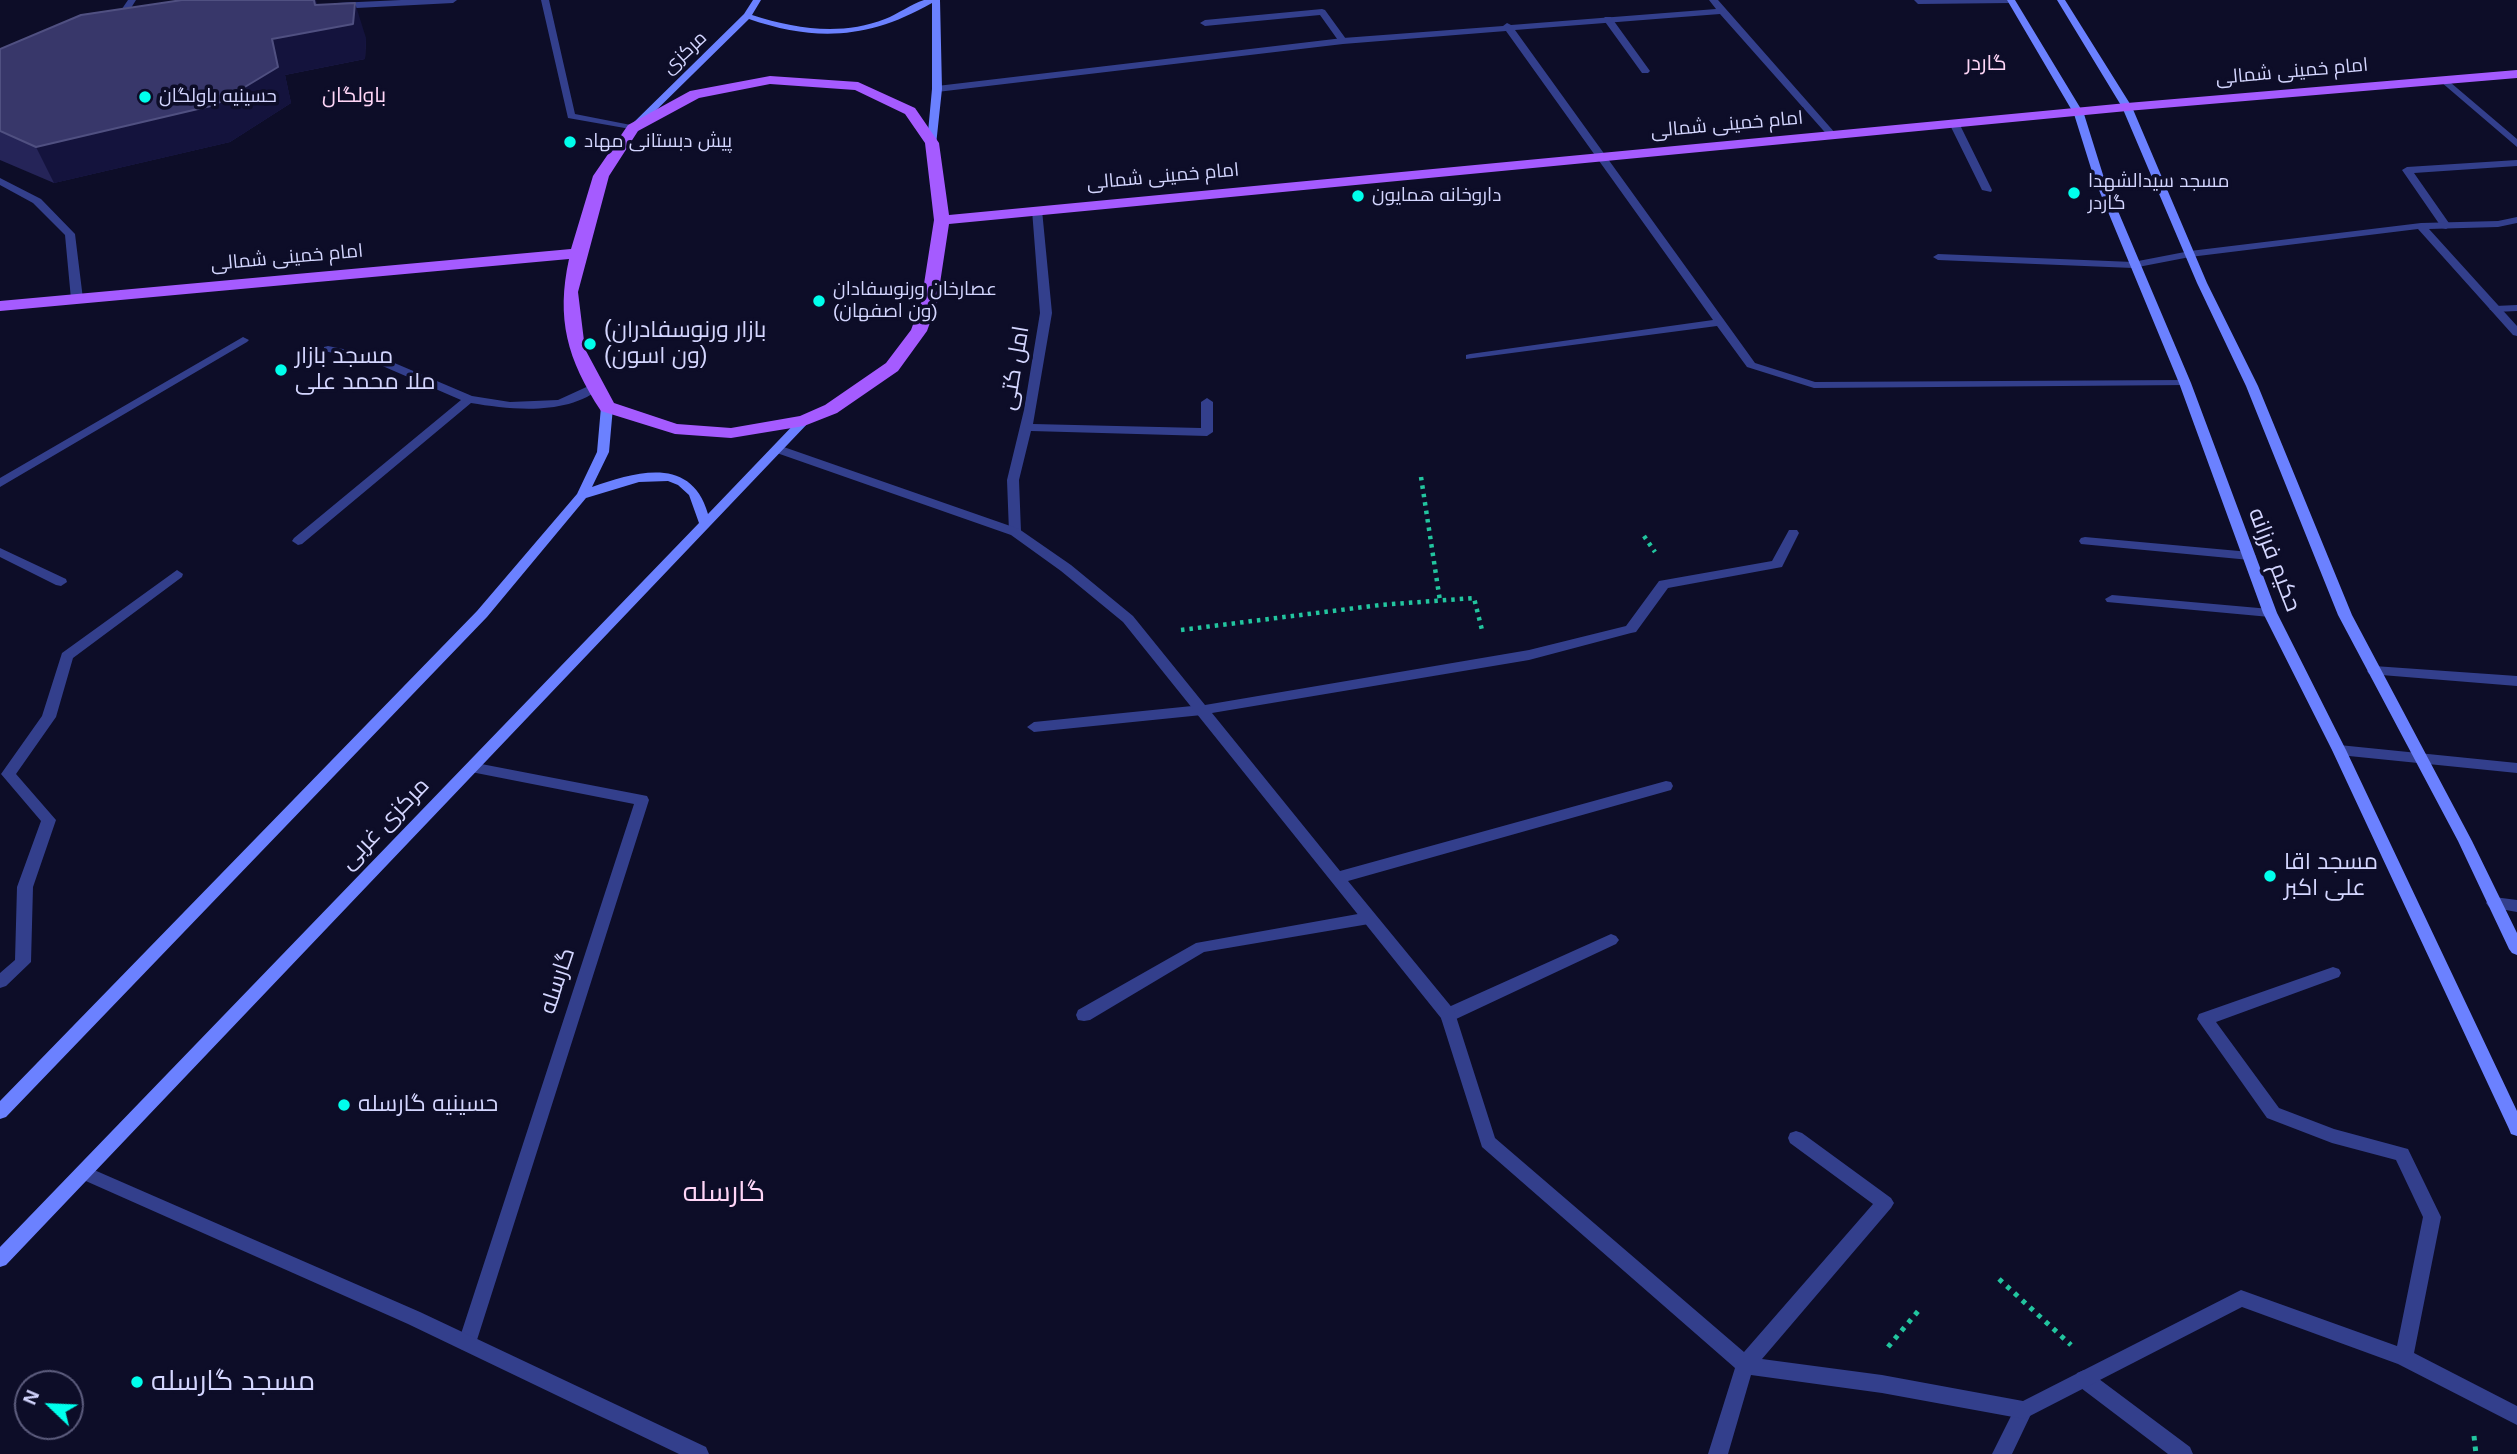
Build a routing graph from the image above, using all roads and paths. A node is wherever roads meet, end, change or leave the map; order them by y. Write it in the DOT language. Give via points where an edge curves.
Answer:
graph roads {
  1 [pos="132,0"];
  2 [pos="453,0"];
  3 [pos="545,0"];
  4 [pos="757,0"];
  5 [pos="931,0"];
  6 [pos="936,0"];
  7 [pos="1713,0"];
  8 [pos="2011,0"];
  9 [pos="2061,0"];
  10 [pos="1918,1"];
  11 [pos="334,3"];
  12 [pos="320,8"];
  13 [pos="1720,11"];
  14 [pos="747,16"];
  15 [pos="1608,19"];
  16 [pos="1205,23"];
  17 [pos="1507,26"];
  18 [pos="113,27"];
  19 [pos="1343,41"];
  20 [pos="1645,71"];
  21 [pos="2517,74"];
  22 [pos="2444,80"];
  23 [pos="937,89"];
  24 [pos="2127,107"];
  25 [pos="2079,114"];
  26 [pos="1955,125"];
  27 [pos="633,128"];
  28 [pos="1833,136"];
  29 [pos="932,143"];
  30 [pos="2517,144"];
  31 [pos="1604,158"];
  32 [pos="2517,163"];
  33 [pos="0,180"];
  34 [pos="1987,190"];
  35 [pos="1037,210"];
  36 [pos="942,220"];
  37 [pos="2517,220"];
  38 [pos="2421,226"];
  39 [pos="2446,226"];
  40 [pos="578,253"];
  41 [pos="2190,254"];
  42 [pos="1938,257"];
  43 [pos="2133,265"];
  44 [pos="77,299"];
  45 [pos="0,306"];
  46 [pos="2517,308"];
  47 [pos="2495,309"];
  48 [pos="1720,322"];
  49 [pos="2517,333"];
  50 [pos="243,340"];
  51 [pos="328,349"];
  52 [pos="1470,357"];
  53 [pos="2185,383"];
  54 [pos="597,386"];
  55 [pos="469,399"];
  56 [pos="1207,402"];
  57 [pos="607,407"];
  58 [pos="804,421"];
  59 [pos="1026,427"];
  60 [pos="778,449"];
  61 [pos="1421,477"];
  62 [pos="0,483"];
  63 [pos="582,495"];
  64 [pos="705,523"];
  65 [pos="1015,532"];
  66 [pos="1793,533"];
  67 [pos="298,541"];
  68 [pos="2085,541"];
  69 [pos="0,552"];
  70 [pos="2250,556"];
  71 [pos="177,574"];
  72 [pos="61,582"];
  73 [pos="2112,600"];
  74 [pos="1440,601"];
  75 [pos="2270,613"];
  76 [pos="1140,634"];
  77 [pos="1490,661"];
  78 [pos="2374,671"];
  79 [pos="2517,681"];
  80 [pos="1202,710"];
  81 [pos="1034,727"];
  82 [pos="2339,750"];
  83 [pos="2422,758"];
  84 [pos="471,767"];
  85 [pos="2517,768"];
  86 [pos="1666,786"];
  87 [pos="1336,878"];
  88 [pos="2494,903"];
  89 [pos="2517,906"];
  90 [pos="1369,918"];
  91 [pos="1611,940"];
  92 [pos="2517,949"];
  93 [pos="2333,973"];
  94 [pos="0,982"];
  95 [pos="1084,1015"];
  96 [pos="1448,1015"];
  97 [pos="0,1112"];
  98 [pos="2517,1129"];
  99 [pos="1796,1138"];
  100 [pos="85,1173"];
  101 [pos="0,1259"];
  102 [pos="1999,1279"];
  103 [pos="467,1343"];
  104 [pos="2404,1357"];
  105 [pos="1745,1365"];
  106 [pos="2092,1375"];
  107 [pos="2024,1410"];
  108 [pos="2517,1416"];
  109 [pos="699,1454"];
  110 [pos="1718,1454"];
  111 [pos="2002,1454"];
  112 [pos="2183,1454"];
  1 -- 18 [label="street"];
  2 -- 11 [label="street"];
  3 -- 27 [label="street" via="572,116"];
  4 -- 14 [label="street, مرکزی"];
  5 -- 14 [label="street" via="901,19 849,31 780,29"];
  6 -- 23 [label="street"];
  7 -- 13 [label="street"];
  8 -- 10 [label="street"];
  8 -- 25 [label="street, حکیم فرزانه"];
  9 -- 24 [label="street, حکیم فرزانه"];
  11 -- 12 [label="street"];
  13 -- 15 [label="street"];
  13 -- 28 [label="street"];
  14 -- 27 [label="street, مرکزی"];
  15 -- 17 [label="street"];
  15 -- 20 [label="street"];
  16 -- 19 [label="street" via="1322,12"];
  17 -- 19 [label="street"];
  17 -- 31 [label="street"];
  19 -- 23 [label="street"];
  21 -- 22 [label="main road, امام خمینی شمالی"];
  22 -- 24 [label="main road, امام خمینی شمالی"];
  22 -- 30 [label="street"];
  23 -- 29 [label="street"];
  24 -- 25 [label="main road, امام خمینی شمالی"];
  24 -- 41 [label="street, حکیم فرزانه"];
  25 -- 26 [label="main road, امام خمینی شمالی"];
  25 -- 43 [label="street, حکیم فرزانه"];
  26 -- 28 [label="main road, امام خمینی شمالی"];
  26 -- 34 [label="street"];
  27 -- 29 [label="main road" via="695,94 770,80 815,81 858,86 889,99 910,111"];
  27 -- 40 [label="main road" via="601,176"];
  28 -- 31 [label="main road, امام خمینی شمالی"];
  29 -- 36 [label="main road"];
  31 -- 35 [label="main road, امام خمینی شمالی"];
  31 -- 48 [label="street"];
  32 -- 39 [label="street" via="2407,170"];
  33 -- 44 [label="street" via="37,201 70,234"];
  35 -- 36 [label="main road, امام خمینی شمالی"];
  35 -- 59 [label="street, امل کتی" via="1046,313"];
  36 -- 58 [label="main road" via="929,303 919,331 892,367 831,409"];
  37 -- 39 [label="street"];
  38 -- 39 [label="street"];
  38 -- 41 [label="street"];
  38 -- 47 [label="street"];
  40 -- 44 [label="main road, امام خمینی شمالی"];
  40 -- 54 [label="main road" via="570,292 576,349"];
  41 -- 43 [label="street"];
  41 -- 78 [label="street, حکیم فرزانه" via="2252,386 2345,615"];
  42 -- 43 [label="street"];
  43 -- 53 [label="street, حکیم فرزانه"];
  44 -- 45 [label="main road, امام خمینی شمالی"];
  46 -- 47 [label="street"];
  47 -- 49 [label="street"];
  48 -- 52 [label="street"];
  48 -- 53 [label="street" via="1751,365 1814,385"];
  50 -- 62 [label="street"];
  51 -- 55 [label="street" via="374,358"];
  53 -- 70 [label="street, حکیم فرزانه"];
  54 -- 55 [label="street" via="560,403 510,406"];
  54 -- 57 [label="main road"];
  55 -- 67 [label="street"];
  56 -- 59 [label="street" via="1207,432"];
  57 -- 58 [label="main road" via="675,429 731,433"];
  57 -- 63 [label="street" via="603,452"];
  58 -- 60 [label="street, مرکزی غربی"];
  59 -- 65 [label="street, امل کتی" via="1013,480"];
  60 -- 64 [label="street, مرکزی غربی"];
  60 -- 65 [label="street"];
  61 -- 74 [label="path"];
  63 -- 64 [label="street" via="631,478 662,477 693,492"];
  63 -- 97 [label="street" via="482,614"];
  64 -- 84 [label="street, مرکزی غربی"];
  65 -- 76 [label="street" via="1066,568"];
  66 -- 77 [label="street" via="1777,564 1664,584 1631,629"];
  68 -- 70 [label="street"];
  69 -- 72 [label="street"];
  70 -- 75 [label="street, حکیم فرزانه"];
  71 -- 94 [label="street" via="67,656 50,717 8,774 50,820 25,887 23,962"];
  73 -- 75 [label="street"];
  74 -- 76 [label="path"];
  74 -- 77 [label="path" via="1474,598"];
  75 -- 82 [label="street, حکیم فرزانه"];
  76 -- 80 [label="street"];
  77 -- 80 [label="street"];
  78 -- 79 [label="street"];
  78 -- 83 [label="street, حکیم فرزانه"];
  80 -- 81 [label="street"];
  80 -- 87 [label="street"];
  82 -- 83 [label="street"];
  82 -- 98 [label="street, حکیم فرزانه"];
  83 -- 85 [label="street"];
  83 -- 88 [label="street, حکیم فرزانه"];
  84 -- 100 [label="street, مرکزی غربی"];
  84 -- 103 [label="street, گارسله" via="642,800"];
  86 -- 87 [label="street"];
  87 -- 90 [label="street"];
  88 -- 89 [label="street"];
  88 -- 92 [label="street, حکیم فرزانه"];
  90 -- 95 [label="street" via="1201,947"];
  90 -- 96 [label="street"];
  91 -- 96 [label="street"];
  93 -- 104 [label="street" via="2206,1019 2273,1114 2332,1136 2402,1154 2432,1217"];
  96 -- 105 [label="street" via="1488,1142"];
  99 -- 105 [label="street" via="1885,1203"];
  100 -- 101 [label="street, مرکزی غربی"];
  100 -- 103 [label="street"];
  102 -- 106 [label="path"];
  103 -- 109 [label="street"];
  104 -- 106 [label="street" via="2241,1298"];
  104 -- 108 [label="street"];
  105 -- 107 [label="street"];
  105 -- 110 [label="street"];
  106 -- 107 [label="street"];
  106 -- 112 [label="street"];
  107 -- 111 [label="street"];
}
